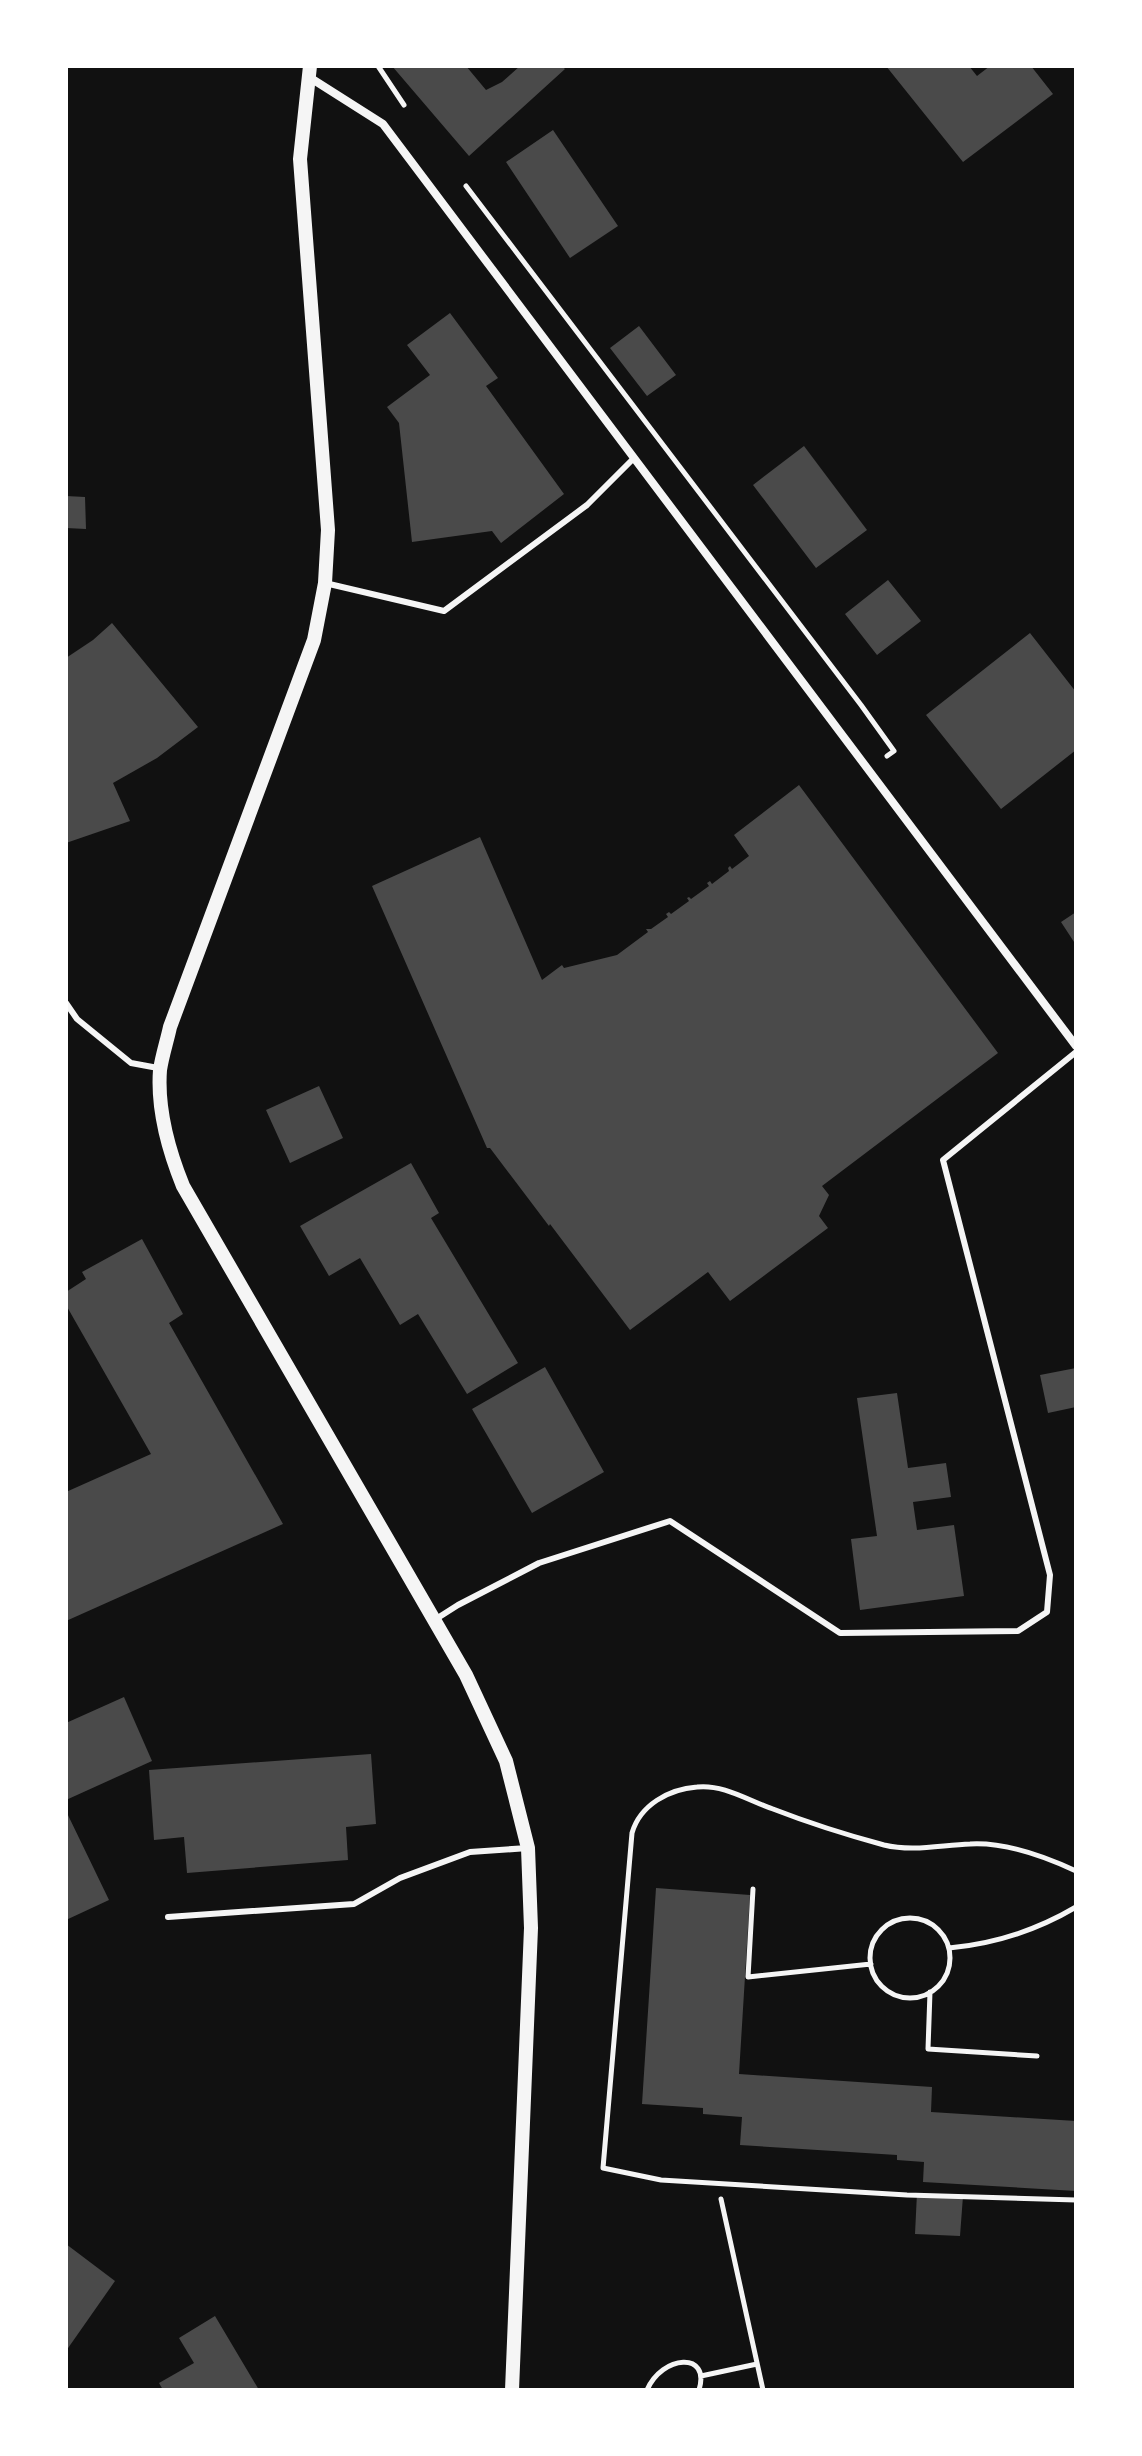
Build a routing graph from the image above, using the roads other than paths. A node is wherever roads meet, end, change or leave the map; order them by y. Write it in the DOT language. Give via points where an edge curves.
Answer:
graph roads {
  1 [pos="310,71"];
  2 [pos="634,458"];
  3 [pos="325,583"];
  4 [pos="66,1003"];
  5 [pos="1076,1046"];
  6 [pos="1076,1052"];
  7 [pos="160,1069"];
  8 [pos="434,1620"];
  9 [pos="528,1848"];
  10 [pos="168,1917"];
  11 [pos="512,2390"];
  1 -- 2 [label="street" via="383,124"];
  1 -- 3 [label="street" via="300,159 328,530"];
  2 -- 3 [label="lane" via="587,505 444,611"];
  2 -- 5 [label="street"];
  3 -- 7 [label="street" via="314,640 170,1027"];
  4 -- 7 [label="lane" via="77,1019 131,1063"];
  6 -- 8 [label="lane" via="943,1160 1050,1575 1047,1612 1018,1631 840,1633 670,1521 539,1563"];
  7 -- 8 [label="street" via="164,1128 183,1186"];
  8 -- 9 [label="street" via="506,1761"];
  9 -- 10 [label="lane" via="470,1852 400,1878 354,1904"];
  9 -- 11 [label="street" via="531,1928"];
}
